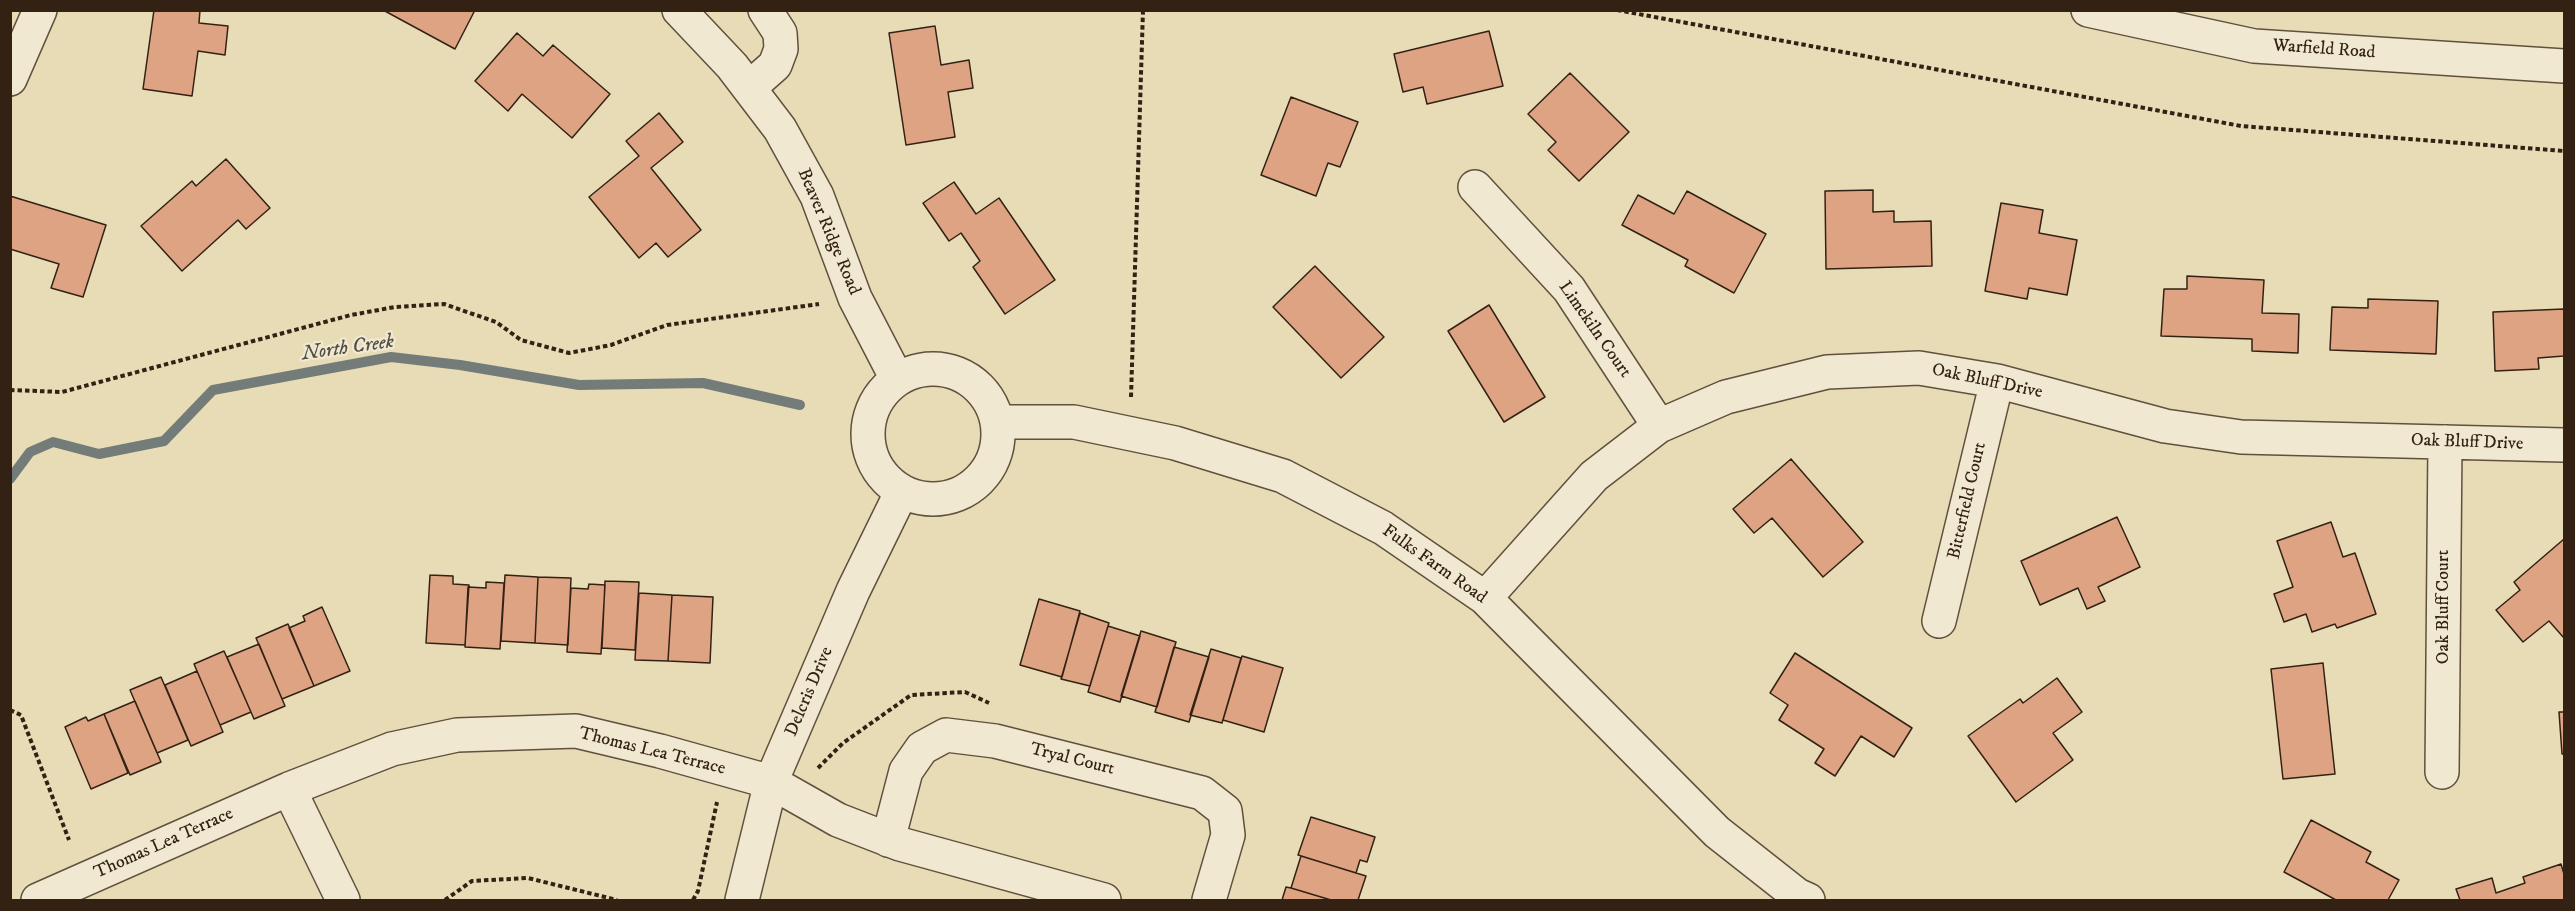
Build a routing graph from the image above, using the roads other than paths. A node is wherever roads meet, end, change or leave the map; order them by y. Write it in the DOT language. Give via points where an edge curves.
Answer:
graph roads {
  1 [pos="40,10"];
  2 [pos="765,10"];
  3 [pos="2088,10"];
  4 [pos="693,15"];
  5 [pos="2565,66"];
  6 [pos="10,79"];
  7 [pos="749,88"];
  8 [pos="1475,187"];
  9 [pos="897,379"];
  10 [pos="1997,381"];
  11 [pos="998,422"];
  12 [pos="1659,426"];
  13 [pos="2445,442"];
  14 [pos="2565,446"];
  15 [pos="902,493"];
  16 [pos="1485,598"];
  17 [pos="1939,621"];
  18 [pos="2442,772"];
  19 [pos="781,788"];
  20 [pos="290,789"];
  21 [pos="888,840"];
  22 [pos="38,900"];
  23 [pos="343,900"];
  24 [pos="742,900"];
  25 [pos="1104,900"];
  26 [pos="1209,900"];
  27 [pos="1808,900"];
  1 -- 6 [label="street"];
  2 -- 7 [label="street" via="780,33 781,49 775,65"];
  3 -- 5 [label="street, Warfield Road" via="2254,46"];
  4 -- 7 [label="street, Beaver Ridge Road"];
  7 -- 9 [label="street, Beaver Ridge Road" via="780,129 817,196 855,298"];
  8 -- 12 [label="street, Limekiln Court" via="1569,289"];
  9 -- 11 [label="street" via="930,368 958,373 986,394"];
  9 -- 15 [label="street" via="886,387 872,409 867,432 869,452 881,476"];
  10 -- 12 [label="street, Oak Bluff Drive" via="1918,368 1827,372 1726,397"];
  10 -- 13 [label="street, Oak Bluff Drive" via="2165,426 2241,437"];
  10 -- 17 [label="street, Bitterfield Court"];
  11 -- 15 [label="street" via="996,454 975,486 951,498 927,500"];
  11 -- 16 [label="street, Fulks Farm Road" via="1074,422 1174,442 1283,476 1383,528"];
  12 -- 16 [label="street, Oak Bluff Drive" via="1594,476"];
  13 -- 14 [label="street, Oak Bluff Drive"];
  13 -- 18 [label="street, Oak Bluff Court"];
  15 -- 19 [label="street, Delcris Drive" via="853,591"];
  16 -- 27 [label="street, Fulks Farm Road" via="1717,832"];
  19 -- 20 [label="street, Thomas Lea Terrace" via="576,731 457,735 392,749"];
  19 -- 21 [label="street" via="838,820"];
  19 -- 24 [label="street, Delcris Drive"];
  20 -- 22 [label="street, Thomas Lea Terrace"];
  20 -- 23 [label="street"];
  21 -- 25 [label="street"];
  21 -- 26 [label="street, Tryal Court" via="906,771 921,748 946,735 995,741 1202,793 1225,811 1228,835"];
}
